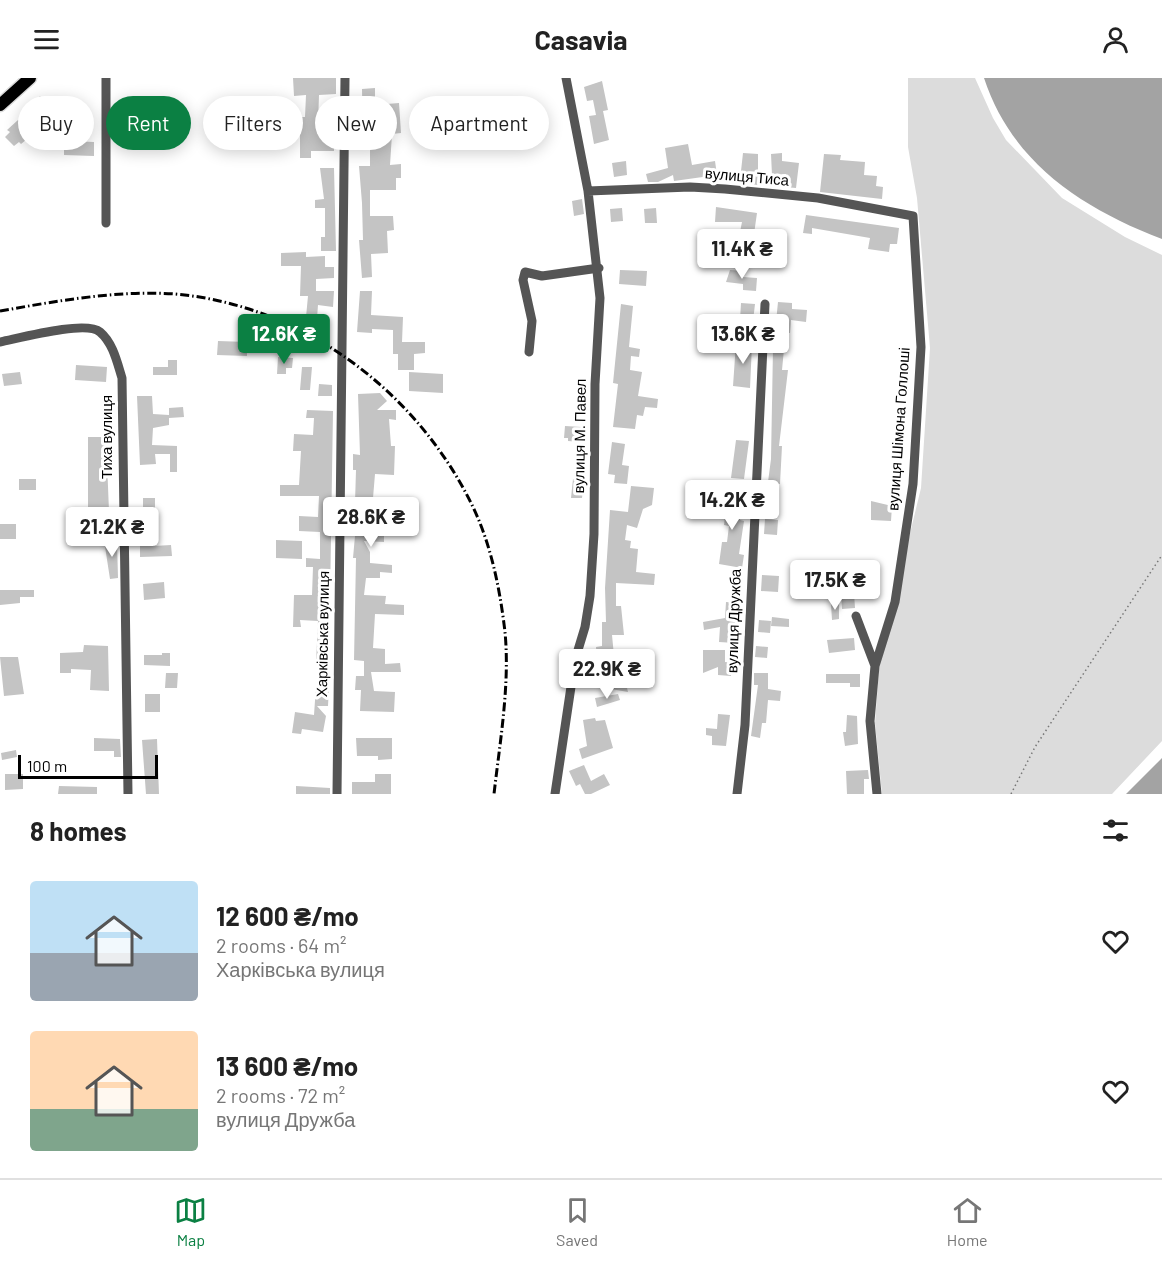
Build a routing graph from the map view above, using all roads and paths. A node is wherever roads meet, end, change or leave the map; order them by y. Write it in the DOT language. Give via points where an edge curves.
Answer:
graph roads {
  1 [pos="30,78"];
  2 [pos="106,78"];
  3 [pos="345,78"];
  4 [pos="566,78"];
  5 [pos="0,105"];
  6 [pos="588,191"];
  7 [pos="902,213"];
  8 [pos="106,223"];
  9 [pos="599,268"];
  10 [pos="765,304"];
  11 [pos="0,342"];
  12 [pos="529,352"];
  13 [pos="1162,555"];
  14 [pos="856,615"];
  15 [pos="874,666"];
  16 [pos="128,794"];
  17 [pos="337,794"];
  18 [pos="555,794"];
  19 [pos="737,794"];
  20 [pos="877,794"];
  21 [pos="1011,794"];
  1 -- 5 [label="main road"];
  2 -- 8 [label="street"];
  3 -- 17 [label="street, Харківська вулиця"];
  4 -- 6 [label="street, вулиця М. Павел"];
  6 -- 7 [label="street, вулиця Тиса" via="725,189 818,198"];
  6 -- 9 [label="street, вулиця М. Павел"];
  7 -- 15 [label="street, вулиця Шімона Голлоші" via="913,216 921,347 913,484 895,602"];
  9 -- 12 [label="street" via="542,276 525,272 523,280 532,321"];
  9 -- 18 [label="street, вулиця М. Павел" via="590,596 573,670"];
  10 -- 19 [label="street, вулиця Дружба" via="745,725"];
  11 -- 16 [label="street, Тиха вулиця" via="94,328 103,334 114,352 122,378"];
  13 -- 21 [label="path" via="1035,747"];
  14 -- 15 [label="street"];
  15 -- 20 [label="street, вулиця Шімона Голлоші" via="870,720"];
}
